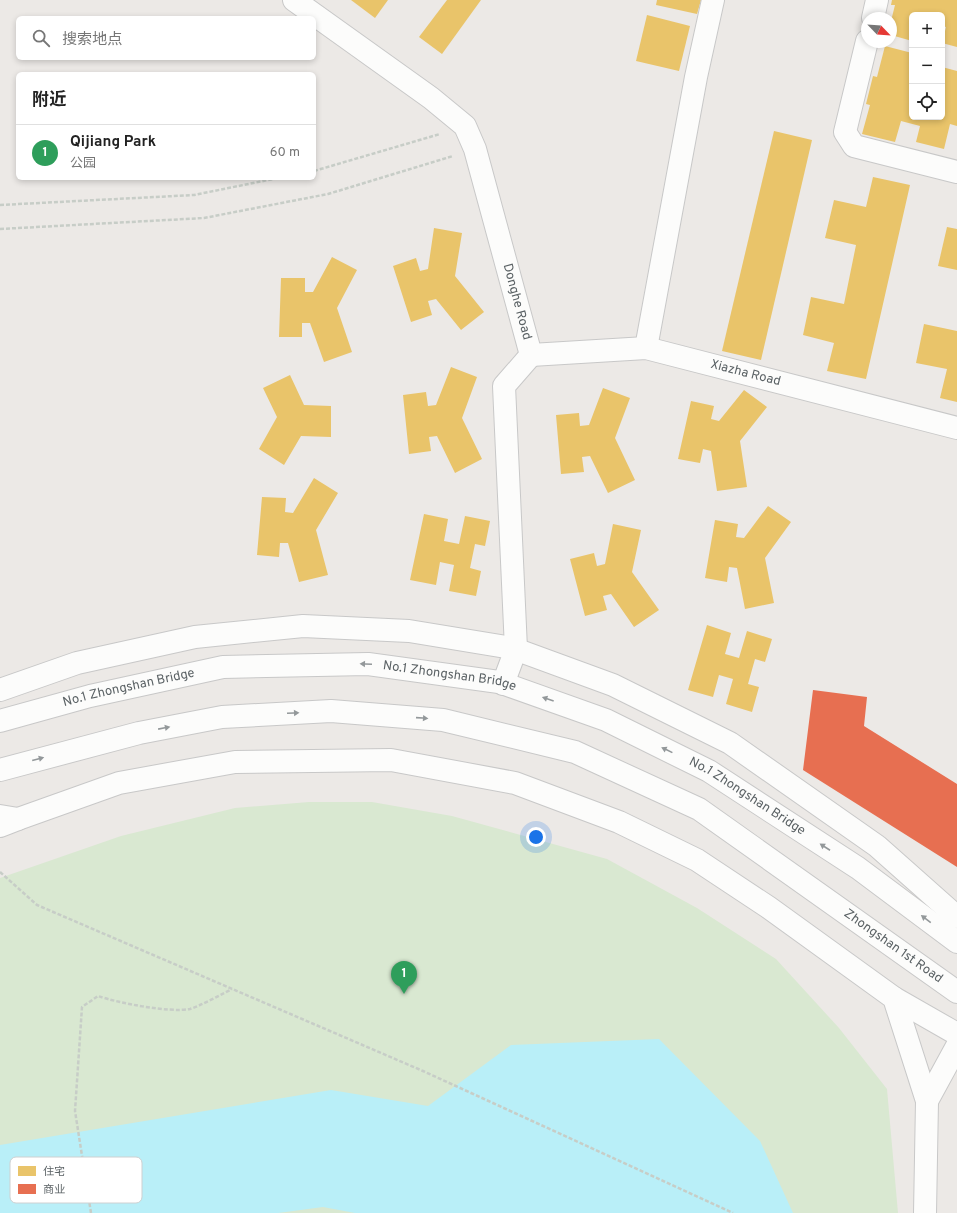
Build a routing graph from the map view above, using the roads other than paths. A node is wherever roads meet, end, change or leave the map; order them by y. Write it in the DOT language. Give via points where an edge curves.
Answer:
graph roads {
  1 [pos="294,0"];
  2 [pos="713,0"];
  3 [pos="877,0"];
  4 [pos="874,12"];
  5 [pos="865,48"];
  6 [pos="957,172"];
  7 [pos="646,348"];
  8 [pos="531,355"];
  9 [pos="957,428"];
  10 [pos="516,649"];
  11 [pos="503,684"];
  12 [pos="0,690"];
  13 [pos="0,721"];
  14 [pos="0,770"];
  15 [pos="6,820"];
  16 [pos="957,917"];
  17 [pos="957,942"];
  18 [pos="957,992"];
  19 [pos="894,998"];
  20 [pos="957,1034"];
  21 [pos="957,1046"];
  22 [pos="927,1101"];
  23 [pos="926,1213"];
  1 -- 8 [label="street, Donghe Road" via="431,98 465,126 475,149"];
  2 -- 7 [label="street" via="696,77"];
  3 -- 4 [label="street"];
  5 -- 6 [label="street" via="845,132 854,146"];
  7 -- 8 [label="street, Xiazha Road"];
  7 -- 9 [label="street, Xiazha Road"];
  8 -- 10 [label="street, Donghe Road" via="504,386"];
  10 -- 11 [label="street, Donghe Road"];
  10 -- 12 [label="street" via="409,631 302,626 195,637 77,663"];
  10 -- 16 [label="street" via="612,685 730,743 877,846"];
  11 -- 13 [label="street, No.1 Zhongshan Bridge, one-way" via="368,664 223,667 90,696"];
  17 -- 11 [label="street, No.1 Zhongshan Bridge, one-way" via="858,868 709,771 606,720"];
  14 -- 18 [label="street, Zhongshan 1st Road, one-way" via="139,733 222,716 331,711 443,720 575,752 699,810"];
  15 -- 19 [label="street" via="119,783 235,762 391,760 515,783 619,822 697,860 768,907"];
  19 -- 20 [label="street"];
  19 -- 22 [label="street"];
  21 -- 22 [label="street"];
  22 -- 23 [label="street"];
}
